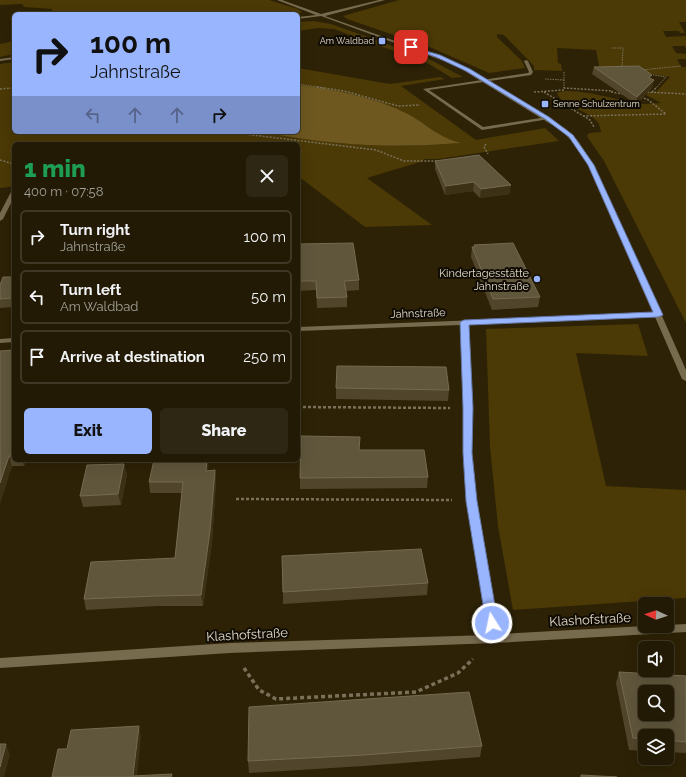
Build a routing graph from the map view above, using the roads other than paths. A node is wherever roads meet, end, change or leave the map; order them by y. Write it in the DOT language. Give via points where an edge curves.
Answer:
graph roads {
  1 [pos="279,0"];
  2 [pos="384,0"];
  3 [pos="323,14"];
  4 [pos="300,18"];
  5 [pos="12,58"];
  6 [pos="0,60"];
  7 [pos="526,61"];
  8 [pos="485,80"];
  9 [pos="547,118"];
  10 [pos="12,195"];
  11 [pos="0,219"];
  12 [pos="658,315"];
  13 [pos="464,322"];
  14 [pos="300,329"];
  15 [pos="12,340"];
  16 [pos="0,341"];
  17 [pos="686,379"];
  18 [pos="686,628"];
  19 [pos="495,639"];
  20 [pos="0,663"];
  1 -- 3 [label="street"];
  2 -- 3 [label="street"];
  3 -- 4 [label="street"];
  3 -- 8 [label="street" via="438,56"];
  5 -- 6 [label="street"];
  7 -- 8 [label="street" via="531,72 529,74"];
  8 -- 9 [label="street"];
  8 -- 9 [label="street" via="425,89 482,129"];
  9 -- 12 [label="street" via="571,136 591,165"];
  10 -- 11 [label="street"];
  12 -- 13 [label="street, Jahnstraße"];
  12 -- 17 [label="street"];
  13 -- 14 [label="street, Jahnstraße"];
  13 -- 19 [label="street" via="472,501"];
  15 -- 16 [label="street"];
  18 -- 19 [label="street, Klashofstraße"];
  19 -- 20 [label="street, Klashofstraße" via="230,648"];
}
